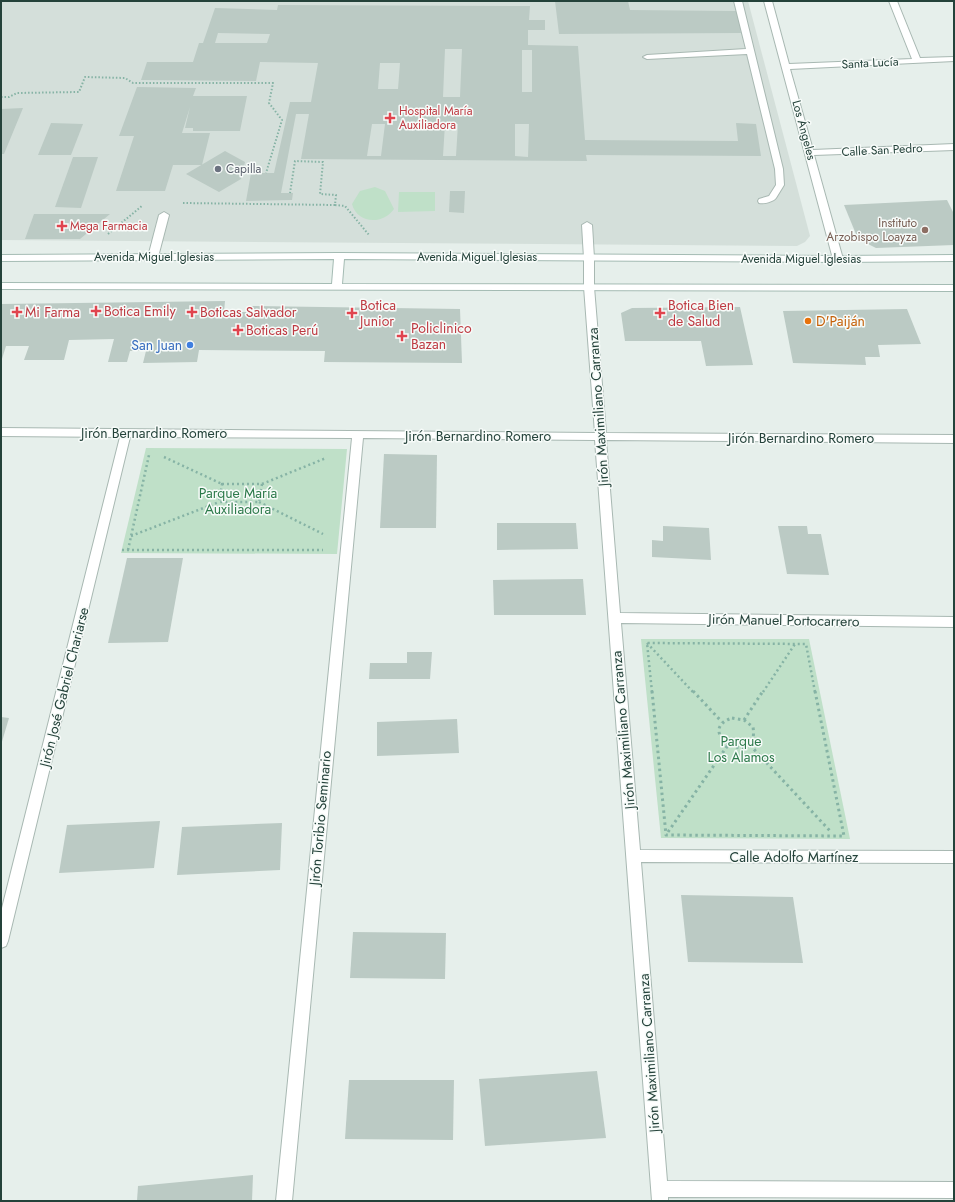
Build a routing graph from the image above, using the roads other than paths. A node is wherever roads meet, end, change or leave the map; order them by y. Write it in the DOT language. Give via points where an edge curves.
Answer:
graph roads {
  1 [pos="738,1"];
  2 [pos="768,1"];
  3 [pos="893,1"];
  4 [pos="751,51"];
  5 [pos="647,57"];
  6 [pos="954,59"];
  7 [pos="917,61"];
  8 [pos="786,67"];
  9 [pos="954,147"];
  10 [pos="810,153"];
  11 [pos="762,201"];
  12 [pos="164,215"];
  13 [pos="587,226"];
  14 [pos="339,256"];
  15 [pos="153,257"];
  16 [pos="1,258"];
  17 [pos="589,258"];
  18 [pos="954,258"];
  19 [pos="838,259"];
  20 [pos="1,286"];
  21 [pos="336,287"];
  22 [pos="589,287"];
  23 [pos="954,288"];
  24 [pos="1,432"];
  25 [pos="126,433"];
  26 [pos="358,435"];
  27 [pos="600,437"];
  28 [pos="954,439"];
  29 [pos="614,618"];
  30 [pos="954,622"];
  31 [pos="634,856"];
  32 [pos="954,857"];
  33 [pos="1,941"];
  34 [pos="954,1190"];
  35 [pos="660,1195"];
  36 [pos="284,1201"];
  1 -- 4 [label="street"];
  2 -- 8 [label="street, Los Ángeles"];
  3 -- 7 [label="street"];
  4 -- 5 [label="street"];
  4 -- 11 [label="street" via="779,168 780,185 772,198"];
  6 -- 7 [label="street, Santa Lucía"];
  7 -- 8 [label="street, Santa Lucía"];
  8 -- 10 [label="street, Los Ángeles"];
  9 -- 10 [label="street, Calle San Pedro"];
  10 -- 19 [label="street, Los Ángeles"];
  12 -- 15 [label="street"];
  13 -- 17 [label="street, Jirón Maximiliano Carranza"];
  14 -- 15 [label="street, Avenida Miguel Iglesias"];
  14 -- 17 [label="street, Avenida Miguel Iglesias"];
  14 -- 21 [label="street"];
  15 -- 16 [label="street, Avenida Miguel Iglesias"];
  17 -- 19 [label="street, Avenida Miguel Iglesias"];
  17 -- 22 [label="street, Jirón Maximiliano Carranza"];
  18 -- 19 [label="street, Avenida Miguel Iglesias"];
  20 -- 21 [label="street"];
  21 -- 22 [label="street"];
  22 -- 23 [label="street"];
  22 -- 27 [label="street, Jirón Maximiliano Carranza"];
  24 -- 25 [label="street, Jirón Bernardino Romero"];
  25 -- 26 [label="street, Jirón Bernardino Romero"];
  25 -- 33 [label="street, Jirón José Gabriel Chariarse"];
  26 -- 27 [label="street, Jirón Bernardino Romero"];
  26 -- 36 [label="street, Jirón Toribio Seminario"];
  27 -- 28 [label="street, Jirón Bernardino Romero"];
  27 -- 29 [label="street, Jirón Maximiliano Carranza"];
  29 -- 30 [label="street, Jirón Manuel Portocarrero"];
  29 -- 31 [label="street, Jirón Maximiliano Carranza"];
  31 -- 32 [label="street, Calle Adolfo Martínez"];
  31 -- 35 [label="street, Jirón Maximiliano Carranza"];
  34 -- 35 [label="street"];
}
